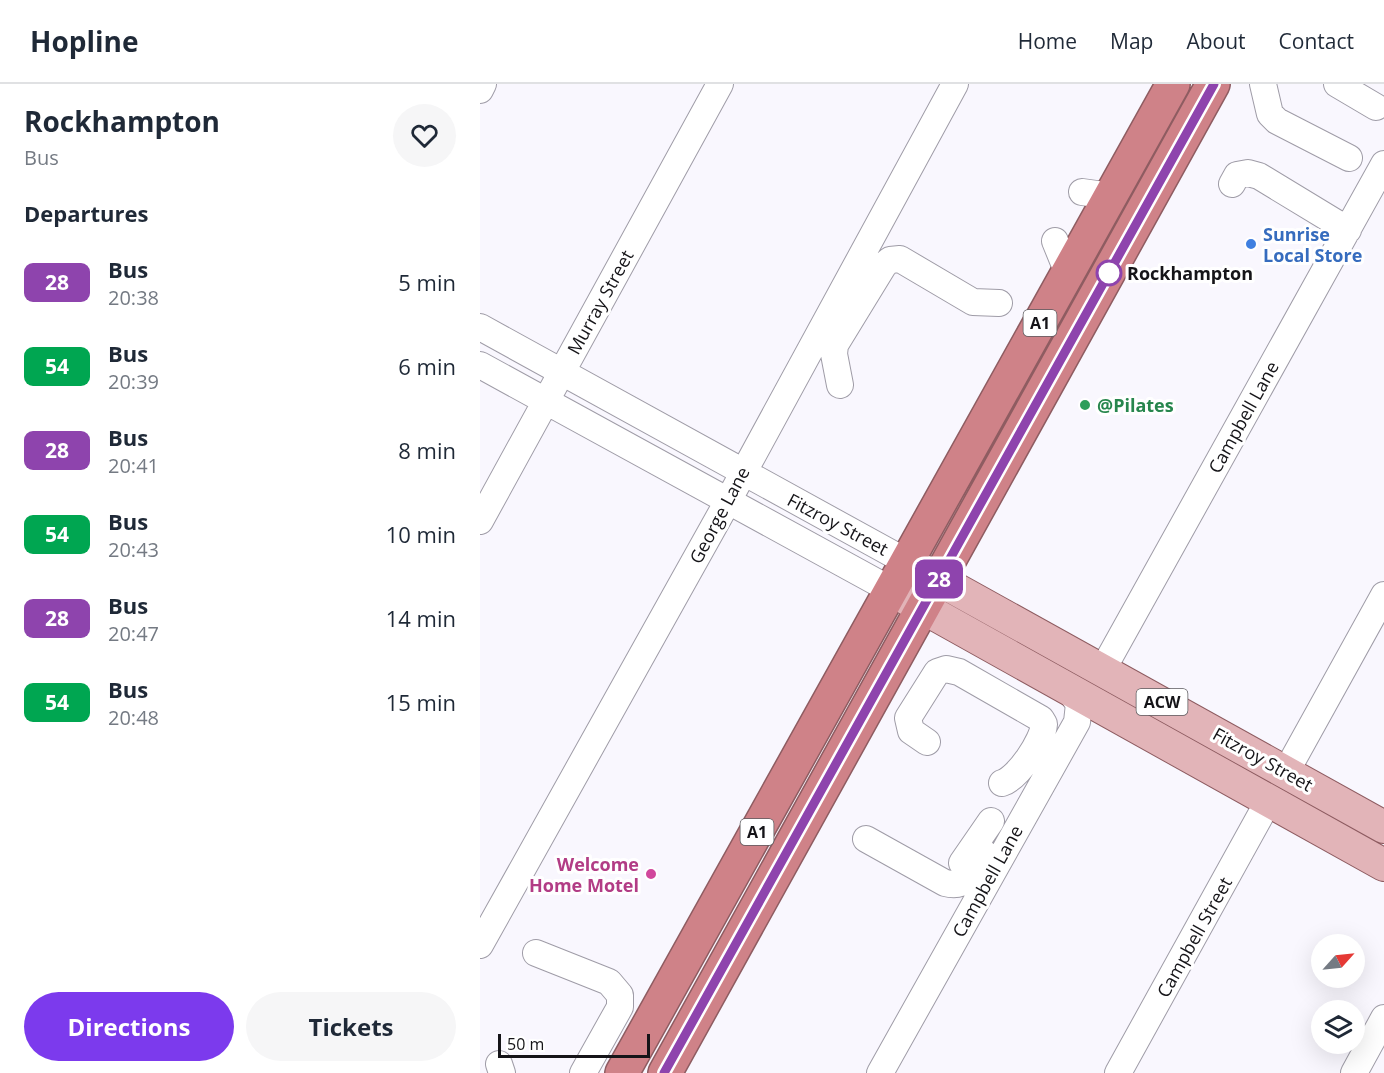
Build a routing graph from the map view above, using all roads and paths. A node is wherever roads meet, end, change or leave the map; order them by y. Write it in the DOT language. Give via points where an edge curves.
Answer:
graph roads {
  1 [pos="483,84"];
  2 [pos="720,84"];
  3 [pos="955,84"];
  4 [pos="1173,84"];
  5 [pos="1214,84"];
  6 [pos="1263,84"];
  7 [pos="1337,84"];
  8 [pos="480,90"];
  9 [pos="1376,107"];
  10 [pos="1349,158"];
  11 [pos="1384,164"];
  12 [pos="1232,184"];
  13 [pos="1347,230"];
  14 [pos="1055,241"];
  15 [pos="1068,273"];
  16 [pos="999,303"];
  17 [pos="480,327"];
  18 [pos="480,365"];
  19 [pos="561,374"];
  20 [pos="845,376"];
  21 [pos="546,402"];
  22 [pos="742,472"];
  23 [pos="728,501"];
  24 [pos="480,521"];
  25 [pos="907,562"];
  26 [pos="891,590"];
  27 [pos="931,595"];
  28 [pos="1384,595"];
  29 [pos="1103,669"];
  30 [pos="1069,690"];
  31 [pos="1108,711"];
  32 [pos="927,742"];
  33 [pos="1286,772"];
  34 [pos="1002,783"];
  35 [pos="1269,800"];
  36 [pos="994,823"];
  37 [pos="1384,827"];
  38 [pos="866,839"];
  39 [pos="1384,865"];
  40 [pos="974,903"];
  41 [pos="480,945"];
  42 [pos="536,953"];
  43 [pos="1384,1018"];
  44 [pos="584,1073"];
  45 [pos="622,1073"];
  46 [pos="664,1073"];
  47 [pos="880,1073"];
  48 [pos="1118,1073"];
  49 [pos="1354,1073"];
  1 -- 8 [label="street"];
  2 -- 19 [label="street, Murray Street"];
  3 -- 22 [label="street, George Lane" via="941,131 915,180"];
  4 -- 15 [label="highway, A1" via="1097,194"];
  5 -- 27 [label="highway, A1"];
  6 -- 10 [label="street" via="1270,114 1277,121"];
  7 -- 9 [label="street"];
  11 -- 13 [label="street, Campbell Lane"];
  12 -- 13 [label="street" via="1237,176 1259,176"];
  13 -- 29 [label="street, Campbell Lane"];
  14 -- 15 [label="street"];
  15 -- 25 [label="highway, A1"];
  16 -- 20 [label="street" via="918,255 892,258 835,345 834,354"];
  17 -- 19 [label="street, Fitzroy Street"];
  18 -- 21 [label="street, Fitzroy Street"];
  19 -- 21 [label="street, Murray Street"];
  19 -- 22 [label="street, Fitzroy Street"];
  21 -- 23 [label="street, Fitzroy Street"];
  21 -- 24 [label="street, Murray Street"];
  22 -- 23 [label="street, George Lane"];
  22 -- 25 [label="street, Fitzroy Street"];
  23 -- 26 [label="street, Fitzroy Street"];
  23 -- 41 [label="street, George Lane"];
  25 -- 26 [label="highway, A1"];
  25 -- 27 [label="main road, Fitzroy Street / ACW"];
  26 -- 27 [label="main road, Fitzroy Street"];
  26 -- 45 [label="highway, A1"];
  27 -- 29 [label="main road, Fitzroy Street / ACW"];
  27 -- 30 [label="main road, Fitzroy Street / ACW"];
  27 -- 46 [label="highway, A1"];
  28 -- 33 [label="street"];
  29 -- 33 [label="main road, Fitzroy Street / ACW"];
  30 -- 31 [label="main road, Fitzroy Street / ACW"];
  30 -- 40 [label="street, Campbell Lane" via="1079,704 1077,722"];
  31 -- 35 [label="main road, Fitzroy Street / ACW"];
  31 -- 40 [label="street" via="1088,715 1079,725"];
  32 -- 34 [label="street" via="911,731 908,718 937,672 946,669 964,675 1044,723 1017,776"];
  33 -- 35 [label="main road"];
  33 -- 37 [label="main road, Fitzroy Street / ACW"];
  35 -- 39 [label="main road, Fitzroy Street / ACW"];
  35 -- 48 [label="street, Campbell Street"];
  36 -- 38 [label="street" via="965,883 955,885"];
  40 -- 47 [label="street, Campbell Lane"];
  42 -- 44 [label="street" via="609,982 620,995 620,1007"];
  43 -- 49 [label="street"];
}
